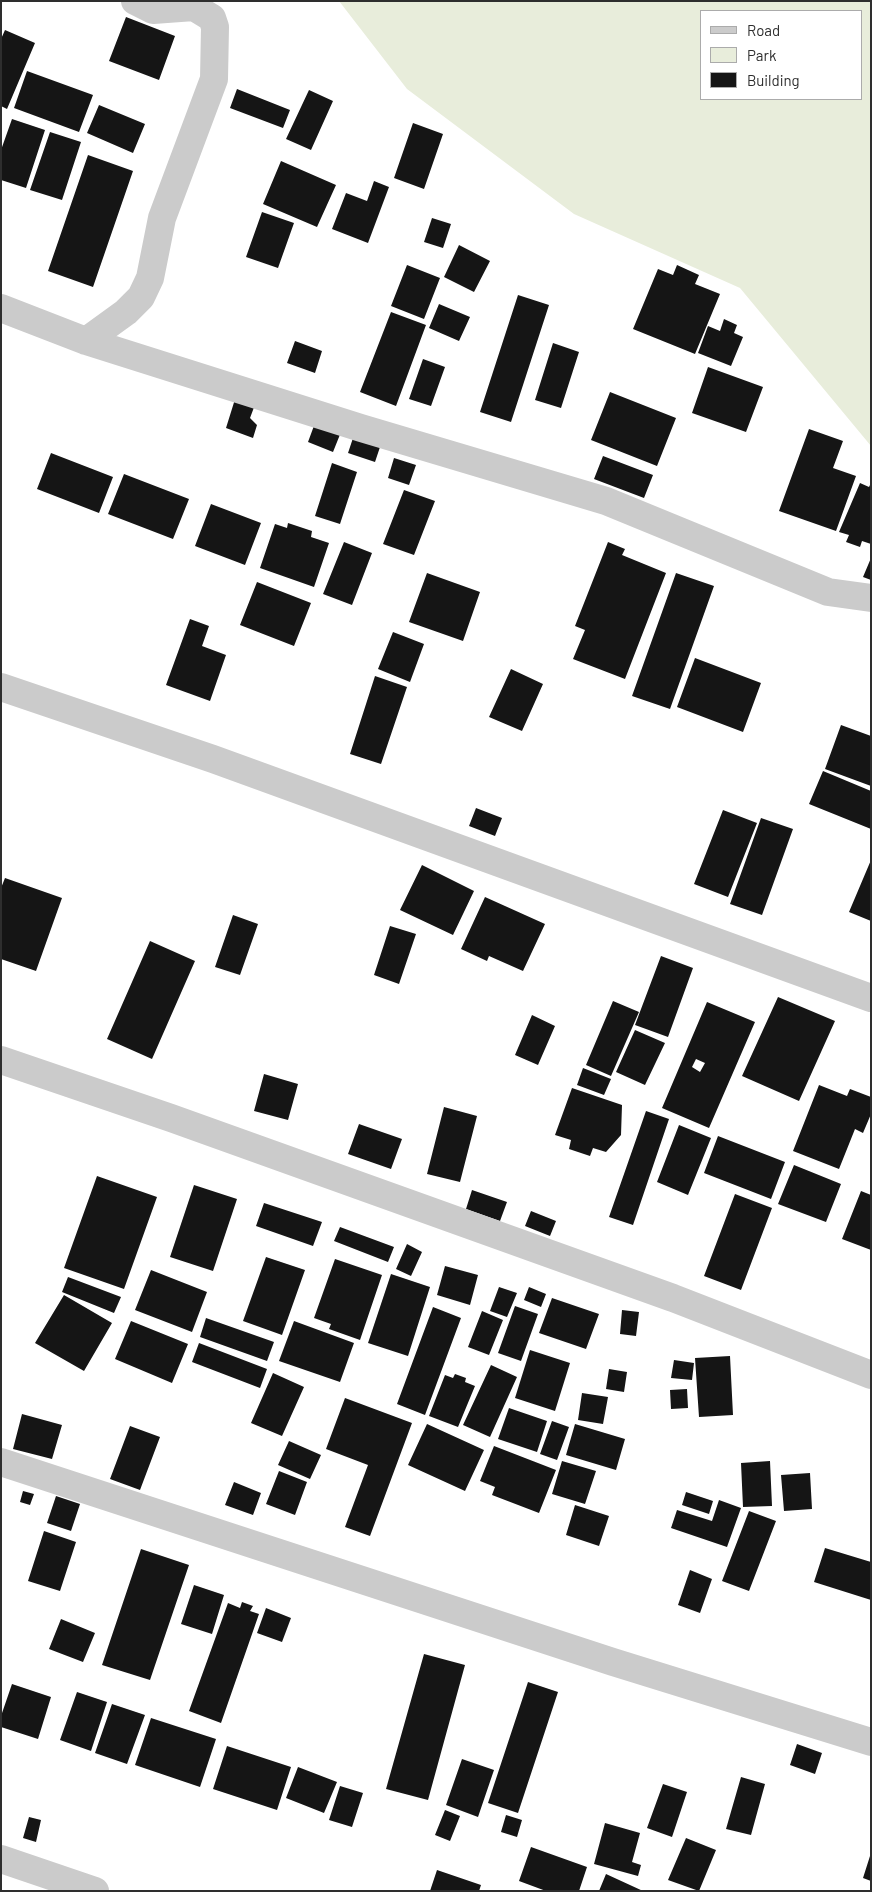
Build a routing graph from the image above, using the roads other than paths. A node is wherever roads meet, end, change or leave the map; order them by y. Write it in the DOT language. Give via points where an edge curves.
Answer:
graph roads {
  1 [pos="135,1"];
  2 [pos="1,308"];
  3 [pos="86,341"];
  4 [pos="871,598"];
  5 [pos="1,687"];
  6 [pos="871,998"];
  7 [pos="1,1060"];
  8 [pos="871,1375"];
  9 [pos="1,1462"];
  10 [pos="871,1742"];
  11 [pos="1,1860"];
  12 [pos="95,1891"];
  1 -- 3 [label="street" via="153,10 194,7 212,18 215,27 214,79 162,218 150,278 141,297"];
  2 -- 3 [label="street"];
  3 -- 4 [label="street" via="606,501 828,592"];
  5 -- 6 [label="street" via="213,759"];
  7 -- 8 [label="street" via="663,1295"];
  9 -- 10 [label="street" via="603,1659"];
  11 -- 12 [label="street"];
}
